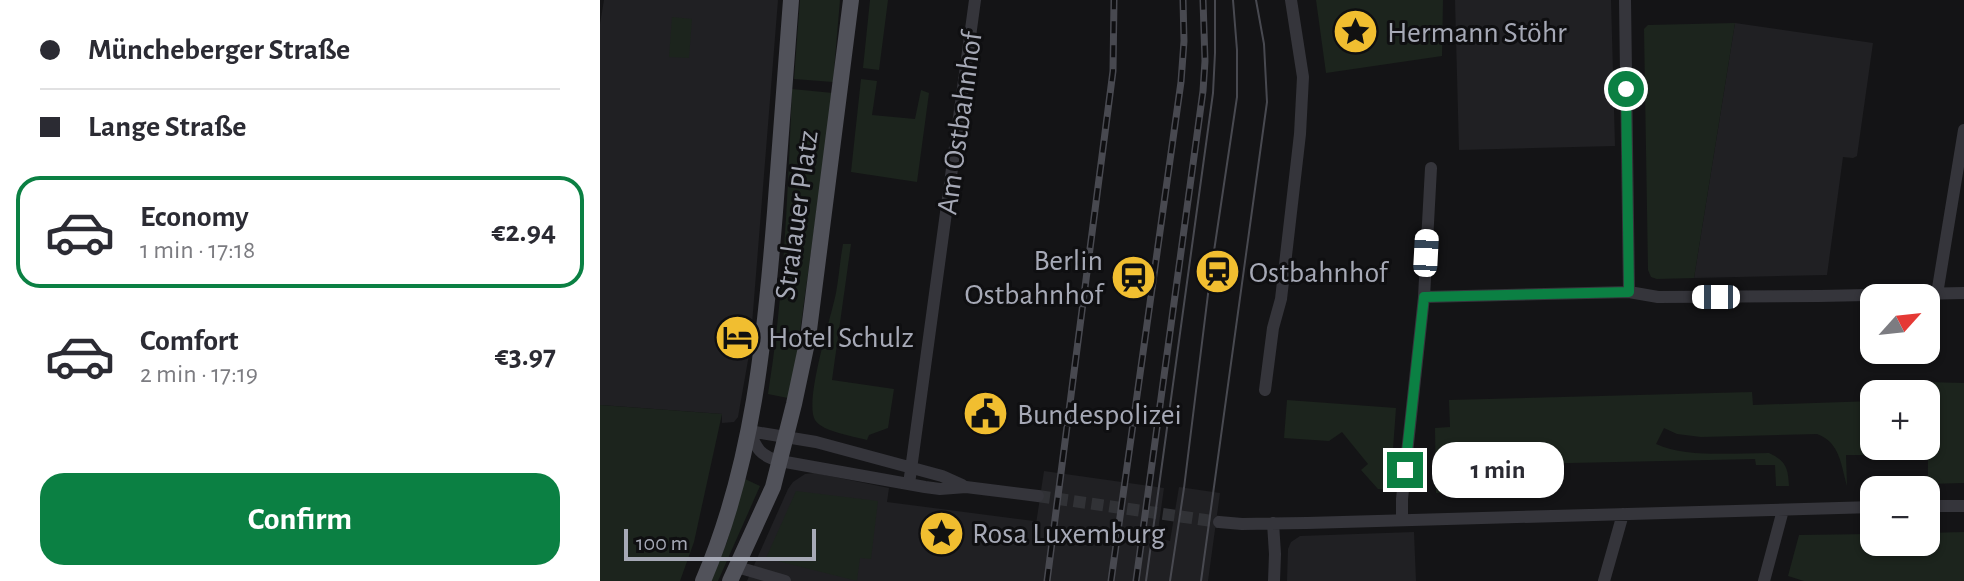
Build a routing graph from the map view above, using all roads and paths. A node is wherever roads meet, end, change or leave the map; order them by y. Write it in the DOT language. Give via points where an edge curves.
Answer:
graph roads {
  1 [pos="791,0"];
  2 [pos="851,0"];
  3 [pos="975,0"];
  4 [pos="1291,0"];
  5 [pos="1625,0"];
  6 [pos="1964,130"];
  7 [pos="1431,168"];
  8 [pos="1939,284"];
  9 [pos="1629,292"];
  10 [pos="1964,293"];
  11 [pos="1940,294"];
  12 [pos="1860,295"];
  13 [pos="1424,297"];
  14 [pos="1265,390"];
  15 [pos="749,431"];
  16 [pos="787,436"];
  17 [pos="780,461"];
  18 [pos="911,469"];
  19 [pos="909,484"];
  20 [pos="966,487"];
  21 [pos="1038,496"];
  22 [pos="1940,506"];
  23 [pos="1964,506"];
  24 [pos="1860,507"];
  25 [pos="1783,510"];
  26 [pos="1623,514"];
  27 [pos="1402,520"];
  28 [pos="1219,522"];
  29 [pos="1273,523"];
  30 [pos="733,574"];
  31 [pos="703,581"];
  32 [pos="785,581"];
  33 [pos="1274,581"];
  34 [pos="1604,581"];
  35 [pos="1764,581"];
  1 -- 15 [label="main road, Stralauer Platz" via="766,315"];
  2 -- 16 [label="main road, Stralauer Platz" via="808,338"];
  3 -- 18 [label="street, Am Ostbahnhof"];
  4 -- 14 [label="street" via="1303,77 1300,134"];
  5 -- 9 [label="street"];
  6 -- 8 [label="street"];
  7 -- 13 [label="street"];
  9 -- 12 [label="street" via="1658,297"];
  9 -- 13 [label="street"];
  10 -- 11 [label="street"];
  13 -- 27 [label="street"];
  15 -- 16 [label="street"];
  15 -- 17 [label="street" via="766,458"];
  15 -- 31 [label="main road, Stralauer Platz" via="731,508"];
  16 -- 17 [label="main road, Stralauer Platz"];
  16 -- 18 [label="street"];
  17 -- 19 [label="street"];
  17 -- 30 [label="main road, Stralauer Platz"];
  18 -- 19 [label="street, Am Ostbahnhof"];
  18 -- 20 [label="street"];
  19 -- 20 [label="street"];
  20 -- 21 [label="street"];
  22 -- 23 [label="street"];
  24 -- 25 [label="street"];
  25 -- 26 [label="street"];
  25 -- 35 [label="street"];
  26 -- 27 [label="street"];
  26 -- 34 [label="street"];
  27 -- 29 [label="street"];
  28 -- 29 [label="street"];
  29 -- 33 [label="street"];
  30 -- 32 [label="street"];
}
